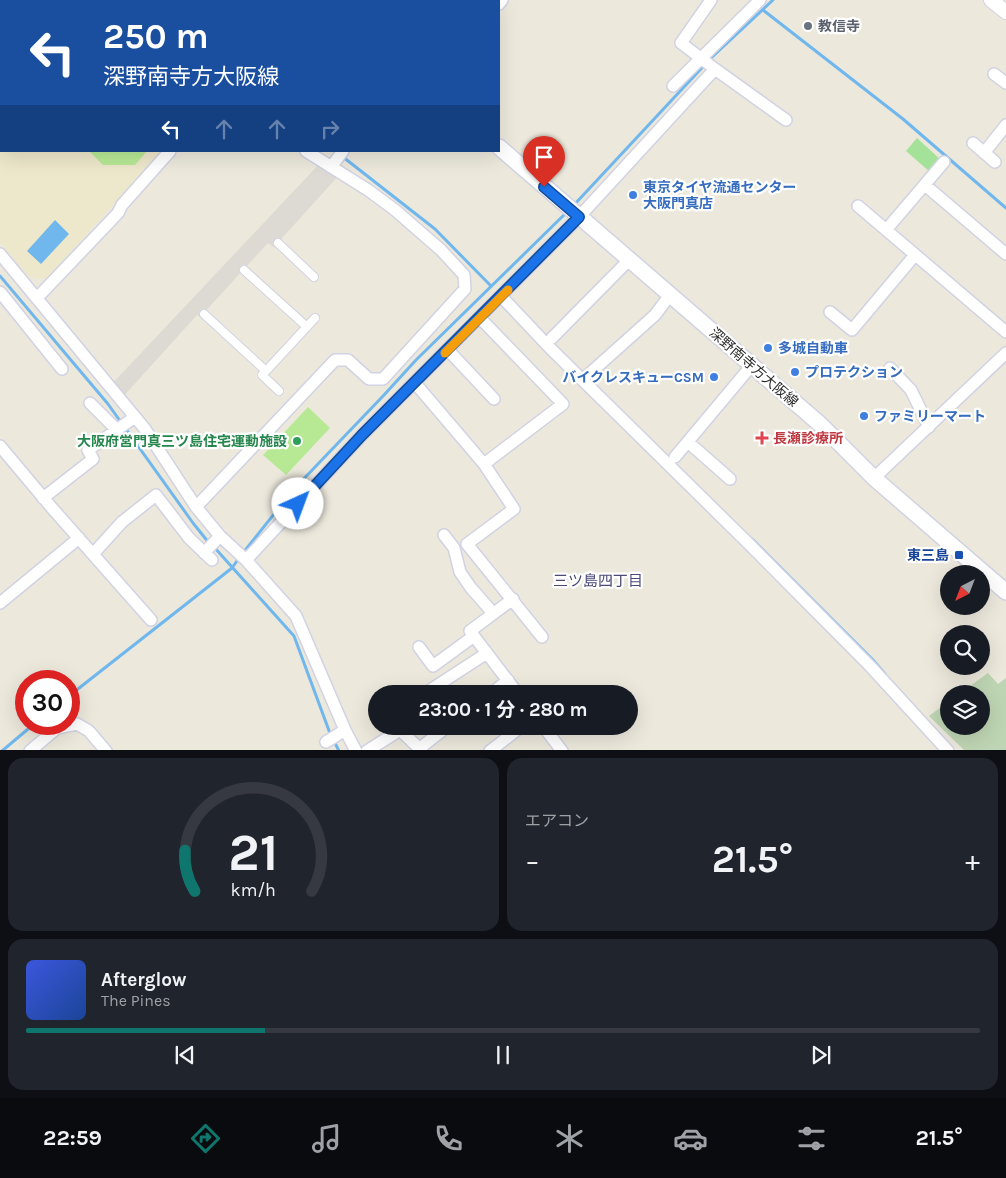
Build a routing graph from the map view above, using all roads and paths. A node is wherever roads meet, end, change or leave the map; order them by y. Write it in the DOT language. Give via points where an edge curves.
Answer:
graph roads {
  1 [pos="711,0"];
  2 [pos="760,0"];
  3 [pos="990,0"];
  4 [pos="1006,12"];
  5 [pos="700,58"];
  6 [pos="714,69"];
  7 [pos="994,74"];
  8 [pos="1006,83"];
  9 [pos="673,86"];
  10 [pos="786,120"];
  11 [pos="1006,125"];
  12 [pos="973,143"];
  13 [pos="500,148"];
  14 [pos="169,152"];
  15 [pos="309,152"];
  16 [pos="984,153"];
  17 [pos="337,160"];
  18 [pos="944,162"];
  19 [pos="995,162"];
  20 [pos="925,184"];
  21 [pos="858,206"];
  22 [pos="572,211"];
  23 [pos="886,230"];
  24 [pos="278,243"];
  25 [pos="0,254"];
  26 [pos="1006,254"];
  27 [pos="915,255"];
  28 [pos="629,260"];
  29 [pos="244,270"];
  30 [pos="314,277"];
  31 [pos="0,292"];
  32 [pos="670,295"];
  33 [pos="501,296"];
  34 [pos="37,298"];
  35 [pos="830,312"];
  36 [pos="204,314"];
  37 [pos="315,318"];
  38 [pos="480,318"];
  39 [pos="307,327"];
  40 [pos="1006,332"];
  41 [pos="552,338"];
  42 [pos="448,350"];
  43 [pos="1006,353"];
  44 [pos="752,365"];
  45 [pos="890,368"];
  46 [pos="62,369"];
  47 [pos="266,371"];
  48 [pos="589,374"];
  49 [pos="415,383"];
  50 [pos="279,391"];
  51 [pos="494,399"];
  52 [pos="90,403"];
  53 [pos="135,417"];
  54 [pos="929,426"];
  55 [pos="117,430"];
  56 [pos="688,442"];
  57 [pos="0,446"];
  58 [pos="675,457"];
  59 [pos="484,464"];
  60 [pos="874,478"];
  61 [pos="730,479"];
  62 [pos="43,498"];
  63 [pos="196,507"];
  64 [pos="444,535"];
  65 [pos="220,536"];
  66 [pos="79,538"];
  67 [pos="94,554"];
  68 [pos="246,560"];
  69 [pos="1006,592"];
  70 [pos="512,599"];
  71 [pos="0,603"];
  72 [pos="493,613"];
  73 [pos="151,620"];
  74 [pos="474,636"];
  75 [pos="542,637"];
  76 [pos="419,646"];
  77 [pos="487,653"];
  78 [pos="508,680"];
  79 [pos="438,685"];
  80 [pos="502,685"];
  81 [pos="512,685"];
  82 [pos="345,730"];
  83 [pos="390,735"];
  84 [pos="408,735"];
  85 [pos="437,735"];
  86 [pos="510,735"];
  87 [pos="550,735"];
  88 [pos="326,742"];
  89 [pos="421,749"];
  90 [pos="30,750"];
  91 [pos="106,750"];
  92 [pos="356,750"];
  93 [pos="367,750"];
  94 [pos="490,750"];
  95 [pos="562,750"];
  96 [pos="948,750"];
  1 -- 5 [label="street" via="681,43"];
  2 -- 5 [label="street"];
  3 -- 4 [label="street"];
  5 -- 6 [label="street"];
  5 -- 9 [label="street"];
  6 -- 10 [label="street"];
  6 -- 22 [label="street"];
  7 -- 8 [label="street"];
  11 -- 16 [label="street"];
  12 -- 16 [label="street"];
  13 -- 22 [label="main road, 深野南寺方大阪線"];
  14 -- 34 [label="street" via="118,213"];
  15 -- 17 [label="street"];
  16 -- 19 [label="street"];
  17 -- 63 [label="street" via="441,250 464,275 465,289 383,379 369,379 348,360 335,360"];
  18 -- 20 [label="street"];
  20 -- 23 [label="street"];
  20 -- 26 [label="street"];
  21 -- 23 [label="street"];
  22 -- 28 [label="main road, 深野南寺方大阪線"];
  22 -- 33 [label="street"];
  23 -- 27 [label="street"];
  24 -- 30 [label="street"];
  25 -- 34 [label="street"];
  27 -- 35 [label="street" via="852,330"];
  27 -- 40 [label="street"];
  28 -- 32 [label="main road, 深野南寺方大阪線"];
  28 -- 41 [label="street"];
  29 -- 39 [label="street"];
  31 -- 46 [label="street"];
  32 -- 44 [label="main road, 深野南寺方大阪線"];
  32 -- 48 [label="street" via="655,315"];
  33 -- 38 [label="street"];
  33 -- 96 [label="street" via="870,666"];
  34 -- 53 [label="street"];
  36 -- 47 [label="street"];
  37 -- 39 [label="street"];
  38 -- 42 [label="street"];
  38 -- 59 [label="street" via="562,404"];
  39 -- 47 [label="street"];
  42 -- 49 [label="street"];
  42 -- 51 [label="street"];
  43 -- 54 [label="street"];
  44 -- 56 [label="street"];
  44 -- 60 [label="main road, 深野南寺方大阪線" via="821,425"];
  45 -- 54 [label="street" via="911,390"];
  47 -- 50 [label="street" via="262,375"];
  49 -- 59 [label="street"];
  49 -- 68 [label="street"];
  52 -- 55 [label="street"];
  53 -- 55 [label="street"];
  53 -- 63 [label="street"];
  54 -- 60 [label="street"];
  55 -- 62 [label="street" via="88,450 93,459"];
  56 -- 58 [label="street"];
  56 -- 61 [label="street"];
  57 -- 62 [label="street"];
  59 -- 70 [label="street" via="514,509 467,544"];
  60 -- 69 [label="main road, 深野南寺方大阪線"];
  62 -- 66 [label="street"];
  63 -- 65 [label="street"];
  64 -- 72 [label="street" via="454,548 460,572"];
  65 -- 67 [label="street" via="208,557 156,495 122,522"];
  65 -- 68 [label="street"];
  66 -- 67 [label="street"];
  66 -- 71 [label="street"];
  67 -- 73 [label="street"];
  68 -- 82 [label="street" via="296,616"];
  70 -- 72 [label="street"];
  70 -- 75 [label="street"];
  72 -- 74 [label="street" via="470,631"];
  74 -- 76 [label="street" via="432,666"];
  74 -- 77 [label="street"];
  77 -- 78 [label="street"];
  77 -- 79 [label="street"];
  78 -- 80 [label="street"];
  78 -- 81 [label="street"];
  82 -- 88 [label="street"];
  82 -- 92 [label="street"];
  83 -- 93 [label="street"];
  84 -- 89 [label="street"];
  85 -- 89 [label="street"];
  86 -- 94 [label="street"];
  87 -- 95 [label="street"];
  90 -- 91 [label="street" via="57,728 77,724 89,731"];
}
